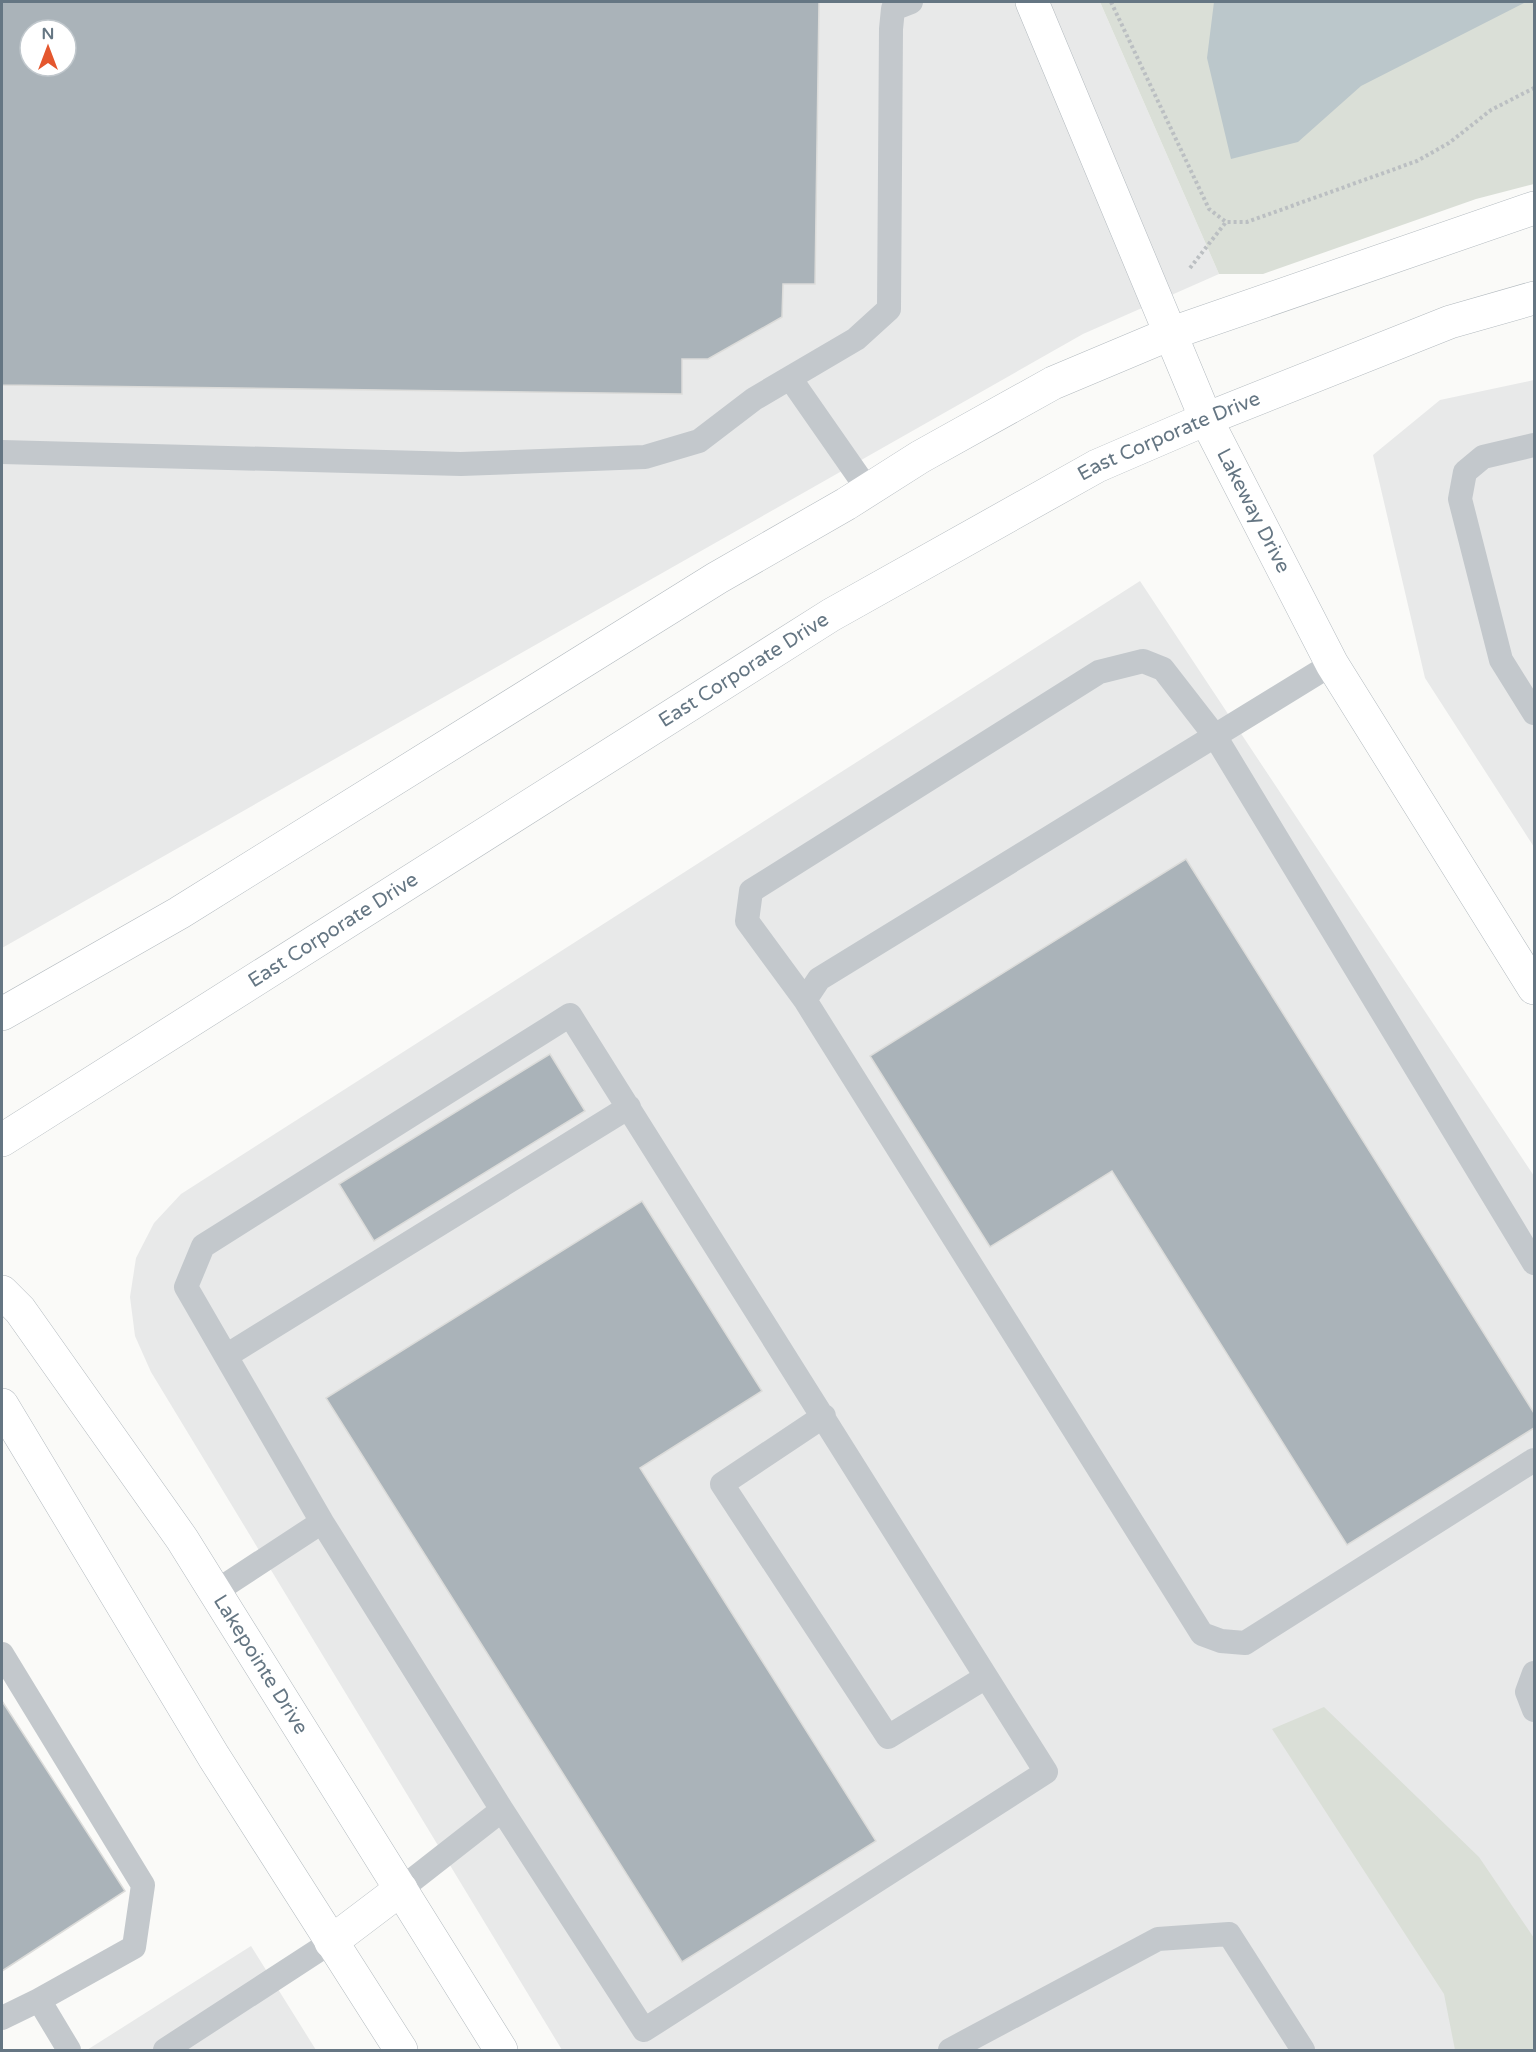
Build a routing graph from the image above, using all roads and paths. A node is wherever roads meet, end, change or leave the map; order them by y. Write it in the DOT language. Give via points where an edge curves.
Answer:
graph roads {
  1 [pos="911,2"];
  2 [pos="1032,2"];
  3 [pos="1111,2"];
  4 [pos="1534,88"];
  5 [pos="1534,208"];
  6 [pos="1226,222"];
  7 [pos="1190,268"];
  8 [pos="1534,298"];
  9 [pos="1172,333"];
  10 [pos="790,378"];
  11 [pos="1206,419"];
  12 [pos="1534,445"];
  13 [pos="2,452"];
  14 [pos="868,490"];
  15 [pos="1332,664"];
  16 [pos="1534,714"];
  17 [pos="1215,736"];
  18 [pos="1534,988"];
  19 [pos="805,1000"];
  20 [pos="2,1014"];
  21 [pos="629,1107"];
  22 [pos="2,1140"];
  23 [pos="1534,1263"];
  24 [pos="2,1293"];
  25 [pos="226,1356"];
  26 [pos="2,1405"];
  27 [pos="824,1416"];
  28 [pos="1534,1460"];
  29 [pos="322,1522"];
  30 [pos="215,1592"];
  31 [pos="2,1654"];
  32 [pos="1534,1673"];
  33 [pos="986,1677"];
  34 [pos="1534,1710"];
  35 [pos="502,1810"];
  36 [pos="401,1889"];
  37 [pos="332,1942"];
  38 [pos="39,2000"];
  39 [pos="2,2018"];
  40 [pos="171,2049"];
  41 [pos="69,2050"];
  42 [pos="401,2050"];
  43 [pos="501,2050"];
  44 [pos="950,2050"];
  45 [pos="1303,2050"];
  1 -- 10 [label="lane" via="893,9 891,29 889,309 856,339"];
  2 -- 9 [label="street, Lakeway Drive"];
  3 -- 6 [label="path" via="1209,209"];
  4 -- 6 [label="path" via="1491,110 1449,143 1400,168 1248,222"];
  5 -- 9 [label="street"];
  6 -- 7 [label="path"];
  8 -- 11 [label="street, East Corporate Drive" via="1450,322"];
  9 -- 11 [label="street, Lakeway Drive"];
  9 -- 14 [label="street" via="1053,383"];
  10 -- 13 [label="lane" via="754,399 699,441 645,457 461,464"];
  10 -- 14 [label="lane"];
  11 -- 15 [label="street, Lakeway Drive"];
  11 -- 22 [label="street, East Corporate Drive" via="1097,466 831,615"];
  12 -- 16 [label="lane" via="1483,457 1465,472 1460,499 1501,660"];
  14 -- 20 [label="street" via="717,578 179,913"];
  15 -- 17 [label="lane"];
  15 -- 18 [label="street, Lakeway Drive"];
  17 -- 19 [label="lane" via="819,980"];
  17 -- 19 [label="lane" via="1163,669 1143,661 1099,672 751,891 747,921"];
  17 -- 23 [label="lane"];
  19 -- 28 [label="lane" via="1202,1634 1245,1643"];
  21 -- 25 [label="lane"];
  21 -- 25 [label="lane" via="570,1015 203,1246 186,1287"];
  21 -- 27 [label="lane"];
  24 -- 30 [label="street, Lakepointe Drive" via="27,1319"];
  25 -- 29 [label="lane"];
  26 -- 37 [label="street" via="214,1758"];
  27 -- 33 [label="lane"];
  27 -- 33 [label="lane" via="722,1484 888,1737"];
  29 -- 30 [label="lane"];
  29 -- 35 [label="lane"];
  30 -- 36 [label="street, Lakepointe Drive"];
  31 -- 38 [label="lane" via="142,1885 134,1947"];
  32 -- 34 [label="lane" via="1527,1692"];
  33 -- 35 [label="lane" via="1046,1772 644,2030"];
  35 -- 36 [label="lane"];
  36 -- 37 [label="street"];
  36 -- 43 [label="street, Lakepointe Drive"];
  37 -- 40 [label="lane"];
  37 -- 42 [label="street"];
  38 -- 39 [label="lane"];
  38 -- 41 [label="lane"];
  44 -- 45 [label="lane" via="1158,1939 1229,1934"];
}
